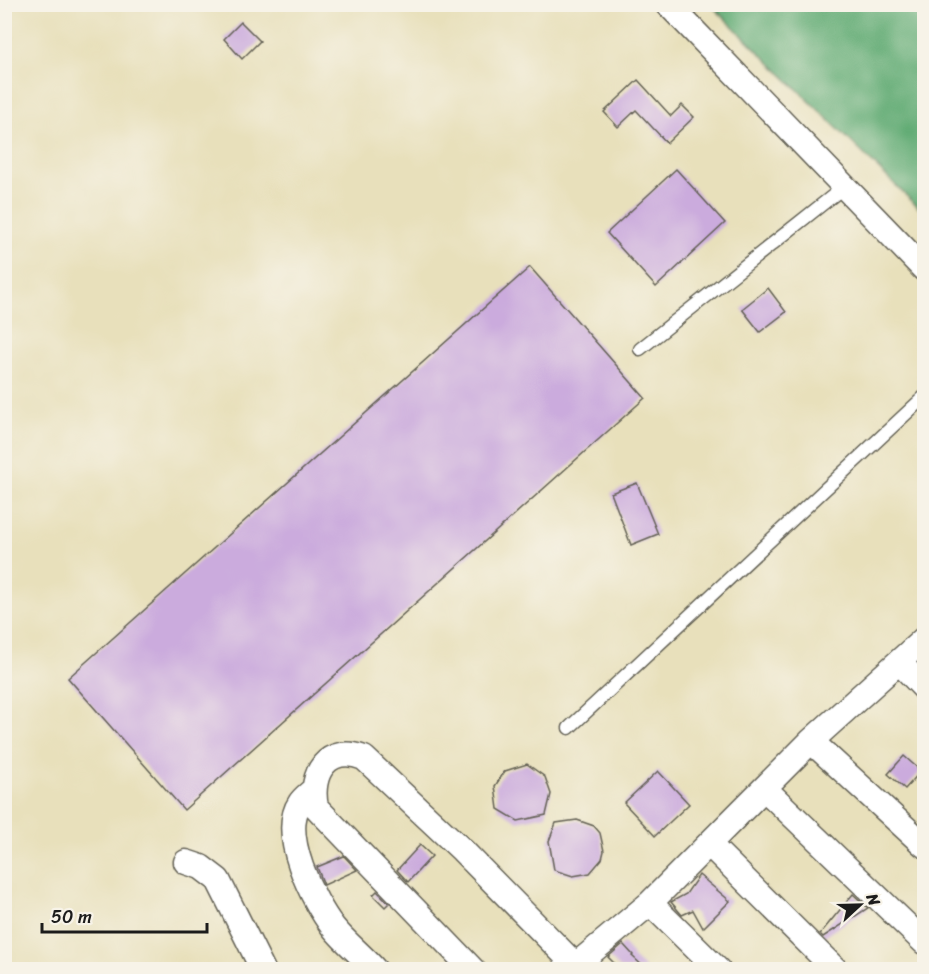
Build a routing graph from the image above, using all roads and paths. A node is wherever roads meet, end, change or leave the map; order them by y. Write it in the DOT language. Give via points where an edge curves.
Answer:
graph roads {
  1 [pos="668,4"];
  2 [pos="844,188"];
  3 [pos="924,269"];
  4 [pos="640,349"];
  5 [pos="924,397"];
  6 [pos="924,639"];
  7 [pos="899,662"];
  8 [pos="924,688"];
  9 [pos="569,728"];
  10 [pos="811,741"];
  11 [pos="765,789"];
  12 [pos="313,790"];
  13 [pos="710,845"];
  14 [pos="924,845"];
  15 [pos="186,862"];
  16 [pos="650,903"];
  17 [pos="924,942"];
  18 [pos="585,965"];
  19 [pos="263,969"];
  20 [pos="375,969"];
  21 [pos="473,969"];
  22 [pos="718,969"];
  23 [pos="836,969"];
  1 -- 2 [label="street"];
  2 -- 3 [label="street"];
  2 -- 4 [label="lane"];
  5 -- 9 [label="lane"];
  6 -- 7 [label="street"];
  7 -- 8 [label="street"];
  7 -- 10 [label="street"];
  10 -- 11 [label="street"];
  10 -- 14 [label="street"];
  11 -- 13 [label="street"];
  11 -- 17 [label="street"];
  12 -- 18 [label="street" via="331,757 349,752 364,758"];
  12 -- 20 [label="street" via="299,804 293,840 306,877 333,926"];
  12 -- 21 [label="street" via="316,807"];
  13 -- 16 [label="street"];
  13 -- 23 [label="street"];
  15 -- 19 [label="street" via="218,880"];
  16 -- 18 [label="street"];
  16 -- 22 [label="street"];
}
